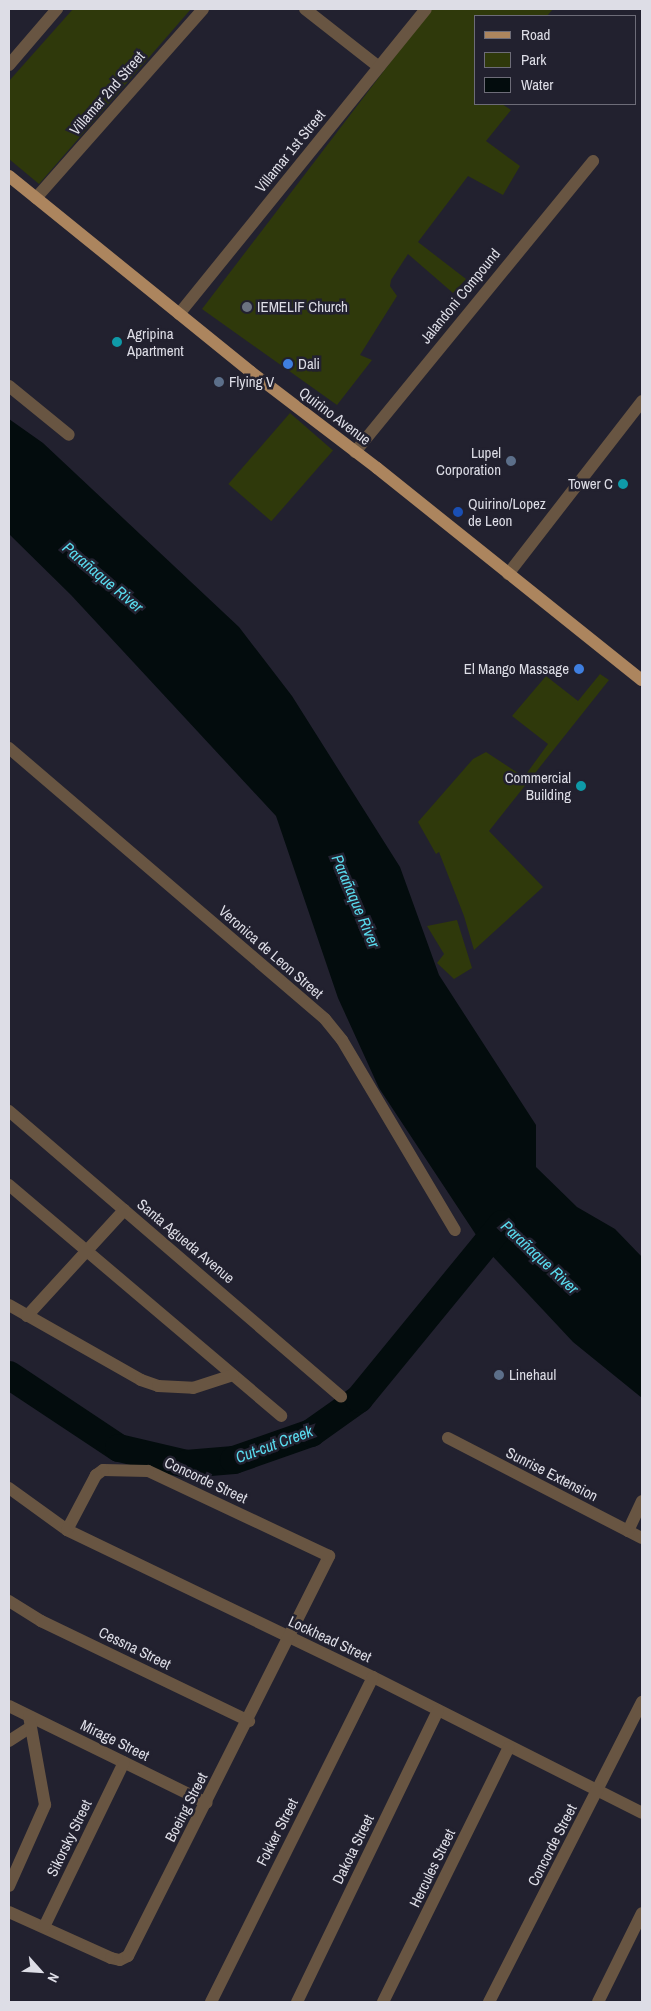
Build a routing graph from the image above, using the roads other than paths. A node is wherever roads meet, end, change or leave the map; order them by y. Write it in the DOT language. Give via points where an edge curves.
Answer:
graph roads {
  1 [pos="57,9"];
  2 [pos="203,9"];
  3 [pos="305,9"];
  4 [pos="426,9"];
  5 [pos="9,65"];
  6 [pos="379,67"];
  7 [pos="593,161"];
  8 [pos="9,176"];
  9 [pos="36,198"];
  10 [pos="179,314"];
  11 [pos="9,386"];
  12 [pos="642,401"];
  13 [pos="69,435"];
  14 [pos="355,452"];
  15 [pos="508,574"];
  16 [pos="642,680"];
  17 [pos="10,752"];
  18 [pos="9,1111"];
  19 [pos="9,1185"];
  20 [pos="124,1210"];
  21 [pos="455,1230"];
  22 [pos="87,1253"];
  23 [pos="9,1305"];
  24 [pos="27,1316"];
  25 [pos="233,1375"];
  26 [pos="341,1397"];
  27 [pos="280,1416"];
  28 [pos="448,1438"];
  29 [pos="9,1488"];
  30 [pos="642,1501"];
  31 [pos="67,1530"];
  32 [pos="628,1531"];
  33 [pos="642,1538"];
  34 [pos="329,1556"];
  35 [pos="9,1601"];
  36 [pos="290,1638"];
  37 [pos="373,1677"];
  38 [pos="642,1702"];
  39 [pos="9,1706"];
  40 [pos="438,1710"];
  41 [pos="249,1721"];
  42 [pos="29,1722"];
  43 [pos="9,1741"];
  44 [pos="510,1747"];
  45 [pos="124,1762"];
  46 [pos="597,1790"];
  47 [pos="207,1803"];
  48 [pos="642,1813"];
  49 [pos="9,1886"];
  50 [pos="9,1912"];
  51 [pos="642,1913"];
  52 [pos="44,1927"];
  53 [pos="211,2002"];
  54 [pos="297,2002"];
  55 [pos="383,2002"];
  56 [pos="489,2002"];
  57 [pos="598,2002"];
  1 -- 5 [label="street"];
  2 -- 9 [label="street, Villamar 2nd Street"];
  3 -- 6 [label="street"];
  4 -- 6 [label="street, Villamar 1st Street"];
  6 -- 10 [label="street, Villamar 1st Street"];
  7 -- 14 [label="street, Jalandoni Compound"];
  8 -- 9 [label="main road, Quirino Avenue"];
  9 -- 10 [label="main road, Quirino Avenue"];
  10 -- 14 [label="main road, Quirino Avenue"];
  11 -- 13 [label="street"];
  12 -- 15 [label="street"];
  14 -- 15 [label="main road, Quirino Avenue"];
  15 -- 16 [label="main road, Quirino Avenue"];
  17 -- 21 [label="street, Veronica de Leon Street" via="325,1020 342,1040"];
  18 -- 20 [label="street, Santa Agueda Avenue"];
  19 -- 22 [label="street"];
  20 -- 22 [label="street"];
  20 -- 26 [label="street, Santa Agueda Avenue"];
  22 -- 24 [label="street"];
  22 -- 25 [label="street"];
  23 -- 24 [label="street"];
  24 -- 25 [label="street" via="141,1380 158,1386 194,1388"];
  25 -- 27 [label="street"];
  28 -- 32 [label="street, Sunrise Extension"];
  29 -- 31 [label="street, Lockhead Street"];
  30 -- 32 [label="street"];
  31 -- 34 [label="street, Concorde Street" via="96,1475 112,1468 139,1471 176,1482"];
  31 -- 36 [label="street, Lockhead Street"];
  32 -- 33 [label="street, Sunrise Extension"];
  34 -- 36 [label="street, Boeing Street"];
  35 -- 41 [label="street, Cessna Street" via="41,1621"];
  36 -- 37 [label="street, Lockhead Street"];
  36 -- 41 [label="street, Boeing Street"];
  37 -- 40 [label="street, Lockhead Street"];
  37 -- 53 [label="street, Fokker Street"];
  38 -- 46 [label="street, Concorde Street"];
  39 -- 42 [label="street, Mirage Street"];
  40 -- 44 [label="street, Lockhead Street"];
  40 -- 54 [label="street, Dakota Street"];
  41 -- 47 [label="street, Boeing Street"];
  42 -- 43 [label="street"];
  42 -- 45 [label="street, Mirage Street"];
  42 -- 49 [label="street" via="45,1805"];
  44 -- 46 [label="street, Lockhead Street"];
  44 -- 55 [label="street, Hercules Street"];
  45 -- 47 [label="street, Mirage Street"];
  45 -- 52 [label="street, Sikorsky Street"];
  46 -- 48 [label="street, Lockhead Street"];
  46 -- 56 [label="street, Concorde Street"];
  47 -- 52 [label="street, Boeing Street" via="128,1956 120,1960 111,1958"];
  50 -- 52 [label="street, Boeing Street"];
  51 -- 57 [label="street"];
}
